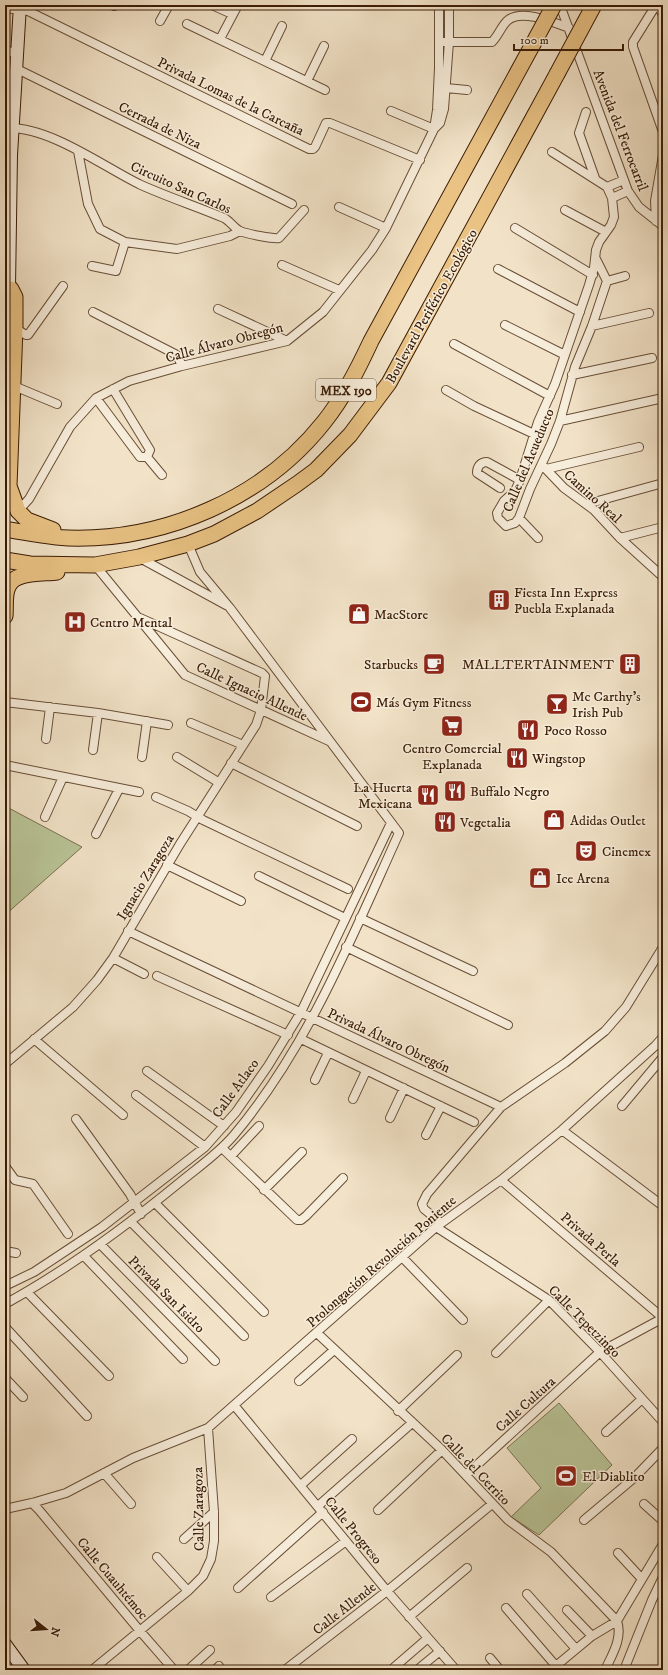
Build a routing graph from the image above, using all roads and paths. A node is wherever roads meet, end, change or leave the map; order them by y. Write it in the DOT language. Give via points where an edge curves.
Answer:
graph roads {
  1 [pos="113,5"];
  2 [pos="116,5"];
  3 [pos="169,5"];
  4 [pos="212,5"];
  5 [pos="238,5"];
  6 [pos="439,5"];
  7 [pos="449,5"];
  8 [pos="554,5"];
  9 [pos="560,5"];
  10 [pos="594,5"];
  11 [pos="657,5"];
  12 [pos="14,7"];
  13 [pos="232,14"];
  14 [pos="663,15"];
  15 [pos="160,21"];
  16 [pos="187,24"];
  17 [pos="282,26"];
  18 [pos="569,28"];
  19 [pos="220,39"];
  20 [pos="440,42"];
  21 [pos="449,42"];
  22 [pos="324,46"];
  23 [pos="8,50"];
  24 [pos="265,61"];
  25 [pos="17,69"];
  26 [pos="307,81"];
  27 [pos="446,88"];
  28 [pos="325,90"];
  29 [pos="467,90"];
  30 [pos="391,111"];
  31 [pos="586,112"];
  32 [pos="434,129"];
  33 [pos="9,131"];
  34 [pos="663,132"];
  35 [pos="78,151"];
  36 [pos="552,152"];
  37 [pos="663,155"];
  38 [pos="420,160"];
  39 [pos="5,165"];
  40 [pos="595,178"];
  41 [pos="624,180"];
  42 [pos="607,186"];
  43 [pos="628,191"];
  44 [pos="612,198"];
  45 [pos="292,204"];
  46 [pos="339,207"];
  47 [pos="304,210"];
  48 [pos="566,210"];
  49 [pos="656,221"];
  50 [pos="663,226"];
  51 [pos="386,228"];
  52 [pos="515,228"];
  53 [pos="240,231"];
  54 [pos="606,232"];
  55 [pos="125,242"];
  56 [pos="596,260"];
  57 [pos="7,261"];
  58 [pos="282,265"];
  59 [pos="92,266"];
  60 [pos="498,269"];
  61 [pos="593,275"];
  62 [pos="625,276"];
  63 [pos="608,281"];
  64 [pos="63,286"];
  65 [pos="8,287"];
  66 [pos="339,290"];
  67 [pos="218,309"];
  68 [pos="5,311"];
  69 [pos="93,312"];
  70 [pos="580,312"];
  71 [pos="649,313"];
  72 [pos="505,325"];
  73 [pos="592,326"];
  74 [pos="18,330"];
  75 [pos="5,341"];
  76 [pos="287,341"];
  77 [pos="454,344"];
  78 [pos="565,355"];
  79 [pos="652,358"];
  80 [pos="182,366"];
  81 [pos="572,375"];
  82 [pos="555,384"];
  83 [pos="14,386"];
  84 [pos="113,389"];
  85 [pos="568,389"];
  86 [pos="446,390"];
  87 [pos="550,396"];
  88 [pos="96,398"];
  89 [pos="663,398"];
  90 [pos="57,404"];
  91 [pos="560,421"];
  92 [pos="534,434"];
  93 [pos="639,447"];
  94 [pos="147,457"];
  95 [pos="544,467"];
  96 [pos="162,475"];
  97 [pos="520,480"];
  98 [pos="663,483"];
  99 [pos="500,488"];
  100 [pos="587,504"];
  101 [pos="18,511"];
  102 [pos="519,518"];
  103 [pos="663,527"];
  104 [pos="5,529"];
  105 [pos="100,537"];
  106 [pos="538,538"];
  107 [pos="620,538"];
  108 [pos="188,544"];
  109 [pos="139,557"];
  110 [pos="5,560"];
  111 [pos="94,565"];
  112 [pos="659,568"];
  113 [pos="663,577"];
  114 [pos="230,608"];
  115 [pos="5,616"];
  116 [pos="140,618"];
  117 [pos="5,702"];
  118 [pos="50,707"];
  119 [pos="261,710"];
  120 [pos="98,713"];
  121 [pos="147,721"];
  122 [pos="192,723"];
  123 [pos="168,724"];
  124 [pos="46,739"];
  125 [pos="329,741"];
  126 [pos="243,745"];
  127 [pos="93,750"];
  128 [pos="142,757"];
  129 [pos="177,757"];
  130 [pos="231,763"];
  131 [pos="5,765"];
  132 [pos="63,776"];
  133 [pos="218,782"];
  134 [pos="119,788"];
  135 [pos="139,792"];
  136 [pos="156,797"];
  137 [pos="197,816"];
  138 [pos="45,817"];
  139 [pos="391,823"];
  140 [pos="357,826"];
  141 [pos="96,834"];
  142 [pos="168,864"];
  143 [pos="258,876"];
  144 [pos="348,889"];
  145 [pos="241,901"];
  146 [pos="353,903"];
  147 [pos="364,909"];
  148 [pos="345,918"];
  149 [pos="360,918"];
  150 [pos="128,931"];
  151 [pos="346,947"];
  152 [pos="663,947"];
  153 [pos="112,958"];
  154 [pos="473,971"];
  155 [pos="144,974"];
  156 [pos="157,976"];
  157 [pos="301,1012"];
  158 [pos="312,1018"];
  159 [pos="508,1025"];
  160 [pos="288,1035"];
  161 [pos="663,1037"];
  162 [pos="34,1039"];
  163 [pos="300,1039"];
  164 [pos="655,1046"];
  165 [pos="663,1050"];
  166 [pos="328,1053"];
  167 [pos="663,1057"];
  168 [pos="5,1064"];
  169 [pos="147,1071"];
  170 [pos="366,1071"];
  171 [pos="315,1080"];
  172 [pos="404,1088"];
  173 [pos="136,1095"];
  174 [pos="353,1099"];
  175 [pos="441,1106"];
  176 [pos="622,1106"];
  177 [pos="501,1107"];
  178 [pos="236,1112"];
  179 [pos="123,1114"];
  180 [pos="390,1118"];
  181 [pos="76,1119"];
  182 [pos="246,1121"];
  183 [pos="474,1122"];
  184 [pos="224,1126"];
  185 [pos="259,1126"];
  186 [pos="562,1130"];
  187 [pos="426,1135"];
  188 [pos="205,1146"];
  189 [pos="222,1148"];
  190 [pos="302,1152"];
  191 [pos="231,1156"];
  192 [pos="5,1166"];
  193 [pos="344,1178"];
  194 [pos="502,1180"];
  195 [pos="264,1190"];
  196 [pos="135,1202"];
  197 [pos="155,1203"];
  198 [pos="663,1206"];
  199 [pos="141,1214"];
  200 [pos="131,1222"];
  201 [pos="438,1225"];
  202 [pos="68,1234"];
  203 [pos="100,1245"];
  204 [pos="5,1251"];
  205 [pos="16,1253"];
  206 [pos="84,1256"];
  207 [pos="402,1257"];
  208 [pos="34,1272"];
  209 [pos="42,1282"];
  210 [pos="5,1286"];
  211 [pos="27,1292"];
  212 [pos="549,1300"];
  213 [pos="5,1304"];
  214 [pos="264,1312"];
  215 [pos="663,1318"];
  216 [pos="463,1320"];
  217 [pos="5,1327"];
  218 [pos="317,1333"];
  219 [pos="244,1336"];
  220 [pos="334,1350"];
  221 [pos="600,1352"];
  222 [pos="496,1353"];
  223 [pos="457,1355"];
  224 [pos="183,1359"];
  225 [pos="215,1361"];
  226 [pos="110,1376"];
  227 [pos="5,1378"];
  228 [pos="299,1382"];
  229 [pos="23,1397"];
  230 [pos="642,1399"];
  231 [pos="234,1405"];
  232 [pos="398,1411"];
  233 [pos="87,1416"];
  234 [pos="663,1422"];
  235 [pos="412,1423"];
  236 [pos="208,1428"];
  237 [pos="606,1432"];
  238 [pos="352,1439"];
  239 [pos="663,1448"];
  240 [pos="442,1450"];
  241 [pos="104,1473"];
  242 [pos="466,1475"];
  243 [pos="301,1485"];
  244 [pos="32,1503"];
  245 [pos="131,1504"];
  246 [pos="492,1504"];
  247 [pos="644,1504"];
  248 [pos="5,1509"];
  249 [pos="320,1509"];
  250 [pos="378,1510"];
  251 [pos="214,1512"];
  252 [pos="584,1520"];
  253 [pos="663,1521"];
  254 [pos="184,1539"];
  255 [pos="346,1541"];
  256 [pos="663,1544"];
  257 [pos="618,1552"];
  258 [pos="157,1557"];
  259 [pos="467,1568"];
  260 [pos="663,1577"];
  261 [pos="642,1579"];
  262 [pos="238,1588"];
  263 [pos="188,1591"];
  264 [pos="386,1591"];
  265 [pos="527,1594"];
  266 [pos="271,1597"];
  267 [pos="506,1608"];
  268 [pos="567,1610"];
  269 [pos="409,1617"];
  270 [pos="617,1621"];
  271 [pos="140,1631"];
  272 [pos="592,1636"];
  273 [pos="428,1638"];
  274 [pos="5,1644"];
  275 [pos="576,1649"];
  276 [pos="210,1650"];
  277 [pos="440,1652"];
  278 [pos="490,1658"];
  279 [pos="554,1668"];
  280 [pos="24,1670"];
  281 [pos="92,1670"];
  282 [pos="174,1670"];
  283 [pos="188,1670"];
  284 [pos="285,1670"];
  285 [pos="391,1670"];
  286 [pos="417,1670"];
  287 [pos="456,1670"];
  288 [pos="500,1670"];
  289 [pos="605,1670"];
  290 [pos="624,1670"];
  1 -- 2 [label="street"];
  3 -- 15 [label="street"];
  4 -- 13 [label="street"];
  5 -- 13 [label="street"];
  6 -- 20 [label="street, Calle Álvaro Obregón"];
  7 -- 21 [label="street"];
  8 -- 105 [label="highway, MEX 190, bridge" via="375,334 352,382 324,422 261,482 219,505 170,525"];
  9 -- 18 [label="street, Avenida del Ferrocarril"];
  10 -- 108 [label="highway, Boulevard Periférico Ecológico / MEX 190, bridge" via="389,384 370,410 326,460 297,484 257,511 214,534"];
  11 -- 14 [label="street"];
  11 -- 34 [label="street" via="632,47"];
  12 -- 23 [label="street"];
  12 -- 25 [label="street"];
  12 -- 38 [label="street, Privada Lomas de la Carcaña" via="28,11 309,149 313,150 324,126 330,123"];
  13 -- 19 [label="street"];
  16 -- 19 [label="street"];
  17 -- 24 [label="street"];
  18 -- 21 [label="street" via="526,16 512,17 505,22 492,42"];
  18 -- 41 [label="street, Avenida del Ferrocarril"];
  19 -- 24 [label="street"];
  20 -- 21 [label="street"];
  20 -- 32 [label="street, Calle Álvaro Obregón"];
  21 -- 27 [label="street"];
  22 -- 26 [label="street"];
  23 -- 33 [label="street"];
  24 -- 26 [label="street"];
  25 -- 33 [label="street"];
  25 -- 45 [label="street, Cerrada de Niza"];
  26 -- 28 [label="street"];
  27 -- 29 [label="street"];
  27 -- 32 [label="street" via="443,118"];
  30 -- 32 [label="street"];
  31 -- 40 [label="street" via="579,133"];
  32 -- 38 [label="street, Calle Álvaro Obregón"];
  33 -- 35 [label="street, Circuito San Carlos" via="19,128 49,137"];
  33 -- 39 [label="street"];
  33 -- 57 [label="street"];
  35 -- 53 [label="street, Circuito San Carlos" via="167,197 227,220"];
  35 -- 55 [label="street, Circuito San Carlos" via="88,204 100,229"];
  36 -- 40 [label="street"];
  37 -- 49 [label="street" via="655,201"];
  38 -- 51 [label="street, Calle Álvaro Obregón"];
  40 -- 42 [label="street"];
  41 -- 42 [label="street"];
  41 -- 43 [label="street, Avenida del Ferrocarril"];
  42 -- 44 [label="street, Calle del Acueducto"];
  43 -- 44 [label="street"];
  43 -- 49 [label="street, Avenida del Ferrocarril" via="639,207"];
  44 -- 54 [label="street, Calle del Acueducto" via="614,217"];
  46 -- 51 [label="street"];
  47 -- 53 [label="street" via="279,238"];
  48 -- 54 [label="street"];
  49 -- 50 [label="street, Avenida del Ferrocarril"];
  51 -- 66 [label="street, Calle Álvaro Obregón" via="372,250"];
  52 -- 61 [label="street"];
  53 -- 55 [label="street, Circuito San Carlos" via="177,250"];
  54 -- 56 [label="street, Calle del Acueducto" via="596,250"];
  55 -- 59 [label="street" via="116,271"];
  56 -- 61 [label="street, Calle del Acueducto"];
  56 -- 63 [label="street"];
  57 -- 65 [label="street"];
  58 -- 66 [label="street"];
  60 -- 70 [label="street"];
  61 -- 70 [label="street, Calle del Acueducto"];
  62 -- 63 [label="street"];
  63 -- 73 [label="street, Calle del Acueducto"];
  64 -- 74 [label="street" via="28,335"];
  65 -- 68 [label="street" via="11,294"];
  65 -- 74 [label="highway" via="15,297"];
  66 -- 76 [label="street, Calle Álvaro Obregón" via="323,312"];
  67 -- 76 [label="street"];
  68 -- 75 [label="street"];
  69 -- 80 [label="street" via="177,355"];
  70 -- 78 [label="street, Calle del Acueducto"];
  71 -- 73 [label="street"];
  72 -- 78 [label="street"];
  73 -- 81 [label="street, Calle del Acueducto"];
  74 -- 83 [label="highway"];
  76 -- 80 [label="street, Calle Álvaro Obregón"];
  77 -- 87 [label="street"];
  78 -- 82 [label="street, Calle del Acueducto"];
  79 -- 81 [label="street"];
  80 -- 84 [label="street, Calle Álvaro Obregón" via="129,381"];
  81 -- 85 [label="street, Calle del Acueducto"];
  82 -- 85 [label="street"];
  82 -- 87 [label="street, Calle del Acueducto"];
  83 -- 90 [label="street"];
  83 -- 101 [label="highway" via="9,486"];
  84 -- 88 [label="street, Calle Álvaro Obregón"];
  84 -- 94 [label="street" via="150,450"];
  85 -- 91 [label="street, Calle del Acueducto"];
  86 -- 92 [label="street"];
  87 -- 92 [label="street, Calle del Acueducto"];
  88 -- 94 [label="street" via="140,457"];
  88 -- 101 [label="street, Calle Álvaro Obregón" via="70,427 29,499"];
  89 -- 91 [label="street"];
  91 -- 95 [label="street, Calle del Acueducto"];
  92 -- 97 [label="street, Calle del Acueducto"];
  93 -- 95 [label="street"];
  94 -- 96 [label="street"];
  95 -- 100 [label="street, Camino Real" via="564,488"];
  95 -- 102 [label="street, Calle del Acueducto" via="530,489"];
  97 -- 99 [label="street" via="487,462 479,465 477,473"];
  97 -- 102 [label="street, Calle del Acueducto" via="497,514 506,526 515,523"];
  98 -- 100 [label="street"];
  100 -- 107 [label="street, Camino Real"];
  101 -- 105 [label="highway" via="27,520 43,527"];
  102 -- 106 [label="street"];
  103 -- 107 [label="street"];
  104 -- 105 [label="highway, MEX 190" via="52,537"];
  107 -- 112 [label="street, Camino Real"];
  108 -- 109 [label="highway, Boulevard Periférico Ecológico / MEX 190"];
  108 -- 114 [label="street" via="200,572"];
  109 -- 111 [label="highway, Boulevard Periférico Ecológico / MEX 190"];
  109 -- 114 [label="street"];
  110 -- 111 [label="highway, Boulevard Periférico Ecológico / MEX 190" via="30,564"];
  111 -- 115 [label="highway" via="14,579 7,590"];
  111 -- 116 [label="street, Calle Ignacio Allende"];
  112 -- 113 [label="street, Camino Real"];
  114 -- 125 [label="street"];
  116 -- 119 [label="street, Calle Ignacio Allende" via="184,675"];
  116 -- 119 [label="street, Ignacio Zaragoza" via="262,672 265,676"];
  117 -- 118 [label="street"];
  118 -- 120 [label="street"];
  118 -- 124 [label="street"];
  119 -- 125 [label="street, Calle Ignacio Allende"];
  119 -- 126 [label="street, Ignacio Zaragoza" via="256,725"];
  120 -- 121 [label="street"];
  120 -- 127 [label="street"];
  121 -- 123 [label="street"];
  121 -- 128 [label="street"];
  122 -- 126 [label="street"];
  125 -- 139 [label="street"];
  126 -- 130 [label="street, Ignacio Zaragoza"];
  129 -- 133 [label="street"];
  130 -- 133 [label="street, Ignacio Zaragoza"];
  130 -- 140 [label="street"];
  131 -- 132 [label="street"];
  132 -- 134 [label="street"];
  132 -- 138 [label="street"];
  133 -- 137 [label="street, Ignacio Zaragoza"];
  134 -- 135 [label="street"];
  134 -- 141 [label="street"];
  136 -- 137 [label="street"];
  137 -- 142 [label="street, Ignacio Zaragoza"];
  137 -- 144 [label="street"];
  139 -- 146 [label="street, Calle Atlaco"];
  139 -- 147 [label="street, Calle Atlaco" via="399,833"];
  142 -- 145 [label="street"];
  142 -- 150 [label="street, Ignacio Zaragoza"];
  143 -- 148 [label="street"];
  146 -- 147 [label="street"];
  146 -- 148 [label="street, Calle Atlaco"];
  147 -- 149 [label="street, Calle Atlaco"];
  148 -- 157 [label="street, Calle Atlaco"];
  149 -- 151 [label="street, Calle Atlaco"];
  149 -- 154 [label="street"];
  150 -- 153 [label="street, Ignacio Zaragoza"];
  150 -- 157 [label="street, Privada Álvaro Obregón"];
  151 -- 158 [label="street, Calle Atlaco"];
  151 -- 159 [label="street"];
  152 -- 177 [label="street" via="626,1007 605,1031 565,1063"];
  153 -- 155 [label="street"];
  153 -- 162 [label="street, Ignacio Zaragoza" via="73,1007"];
  156 -- 160 [label="street"];
  157 -- 158 [label="street, Privada Álvaro Obregón"];
  157 -- 160 [label="street, Calle Atlaco"];
  158 -- 163 [label="street, Calle Atlaco"];
  158 -- 177 [label="street, Privada Álvaro Obregón"];
  160 -- 178 [label="street, Calle Atlaco"];
  161 -- 164 [label="street, Prolongación Revolución Poniente"];
  162 -- 168 [label="street, Ignacio Zaragoza"];
  162 -- 179 [label="street"];
  163 -- 166 [label="street"];
  163 -- 182 [label="street, Calle Atlaco"];
  164 -- 165 [label="street"];
  164 -- 186 [label="street, Prolongación Revolución Poniente"];
  166 -- 170 [label="street"];
  166 -- 171 [label="street"];
  167 -- 176 [label="street"];
  169 -- 184 [label="street"];
  170 -- 172 [label="street"];
  170 -- 174 [label="street"];
  172 -- 175 [label="street"];
  172 -- 180 [label="street"];
  173 -- 188 [label="street"];
  175 -- 183 [label="street"];
  175 -- 187 [label="street"];
  177 -- 201 [label="street" via="424,1199 424,1209"];
  178 -- 182 [label="street"];
  178 -- 184 [label="street, Calle Atlaco"];
  181 -- 196 [label="street"];
  182 -- 189 [label="street, Calle Atlaco"];
  184 -- 188 [label="street, Calle Atlaco"];
  185 -- 191 [label="street"];
  186 -- 194 [label="street, Prolongación Revolución Poniente"];
  186 -- 198 [label="street"];
  188 -- 196 [label="street, Calle Atlaco"];
  189 -- 191 [label="street"];
  189 -- 197 [label="street, Calle Atlaco"];
  190 -- 195 [label="street"];
  191 -- 195 [label="street"];
  192 -- 202 [label="street" via="15,1180 33,1184"];
  193 -- 195 [label="street" via="301,1220 294,1218"];
  194 -- 201 [label="street, Prolongación Revolución Poniente"];
  194 -- 215 [label="street, Privada Perla"];
  196 -- 199 [label="street"];
  196 -- 208 [label="street, Calle Atlaco"];
  197 -- 199 [label="street, Calle Atlaco"];
  197 -- 214 [label="street"];
  199 -- 200 [label="street, Calle Atlaco"];
  200 -- 203 [label="street, Calle Atlaco"];
  200 -- 219 [label="street"];
  201 -- 207 [label="street, Prolongación Revolución Poniente"];
  201 -- 212 [label="street, Calle Tepetzingo"];
  203 -- 206 [label="street, Calle Atlaco"];
  203 -- 225 [label="street, Privada San Isidro"];
  204 -- 205 [label="street"];
  206 -- 209 [label="street, Calle Atlaco"];
  206 -- 224 [label="street"];
  207 -- 216 [label="street"];
  207 -- 218 [label="street, Prolongación Revolución Poniente"];
  208 -- 209 [label="street"];
  208 -- 210 [label="street, Calle Atlaco"];
  209 -- 211 [label="street, Calle Atlaco"];
  211 -- 213 [label="street, Calle Atlaco"];
  211 -- 226 [label="street"];
  212 -- 221 [label="street, Calle Tepetzingo"];
  212 -- 222 [label="street"];
  215 -- 221 [label="street, Calle Cultura"];
  217 -- 233 [label="street"];
  218 -- 220 [label="street, Calle del Cerrito"];
  218 -- 231 [label="street, Prolongación Revolución Poniente"];
  220 -- 228 [label="street"];
  220 -- 232 [label="street, Calle del Cerrito"];
  221 -- 230 [label="street, Calle Tepetzingo"];
  221 -- 242 [label="street, Calle Cultura"];
  223 -- 232 [label="street"];
  227 -- 229 [label="street"];
  230 -- 234 [label="street, Calle Tepetzingo"];
  230 -- 237 [label="street"];
  231 -- 236 [label="street, Prolongación Revolución Poniente"];
  231 -- 243 [label="street, Calle Progreso"];
  232 -- 235 [label="street, Calle del Cerrito"];
  235 -- 240 [label="street, Calle del Cerrito"];
  235 -- 249 [label="street"];
  236 -- 241 [label="street, Prolongación Revolución Poniente" via="133,1458"];
  236 -- 251 [label="street, Calle Zaragoza"];
  238 -- 243 [label="street"];
  239 -- 252 [label="street" via="634,1478"];
  240 -- 242 [label="street, Calle del Cerrito"];
  240 -- 250 [label="street"];
  241 -- 244 [label="street, Prolongación Revolución Poniente" via="66,1493"];
  241 -- 245 [label="street"];
  242 -- 246 [label="street, Calle del Cerrito"];
  243 -- 249 [label="street, Calle Progreso"];
  244 -- 248 [label="street, Prolongación Revolución Poniente"];
  244 -- 271 [label="street, Calle Cuauhtémoc"];
  246 -- 264 [label="street, Calle Allende"];
  246 -- 270 [label="street, Calle del Cerrito" via="517,1528 551,1552"];
  247 -- 253 [label="street"];
  249 -- 255 [label="street, Calle Progreso"];
  249 -- 262 [label="street"];
  251 -- 254 [label="street"];
  251 -- 263 [label="street, Calle Zaragoza" via="211,1559 203,1576"];
  255 -- 264 [label="street, Calle Progreso"];
  255 -- 266 [label="street"];
  256 -- 261 [label="street"];
  257 -- 261 [label="street"];
  258 -- 263 [label="street"];
  259 -- 269 [label="street"];
  260 -- 290 [label="street"];
  261 -- 270 [label="street"];
  263 -- 271 [label="street, Calle Zaragoza"];
  264 -- 269 [label="street, Calle Progreso"];
  264 -- 284 [label="street, Calle Allende"];
  265 -- 275 [label="street"];
  267 -- 279 [label="street"];
  268 -- 272 [label="street"];
  269 -- 273 [label="street, Calle Progreso"];
  270 -- 272 [label="street"];
  270 -- 289 [label="street" via="620,1628 618,1640"];
  271 -- 281 [label="street, Calle Zaragoza"];
  271 -- 282 [label="street, Calle Cuauhtémoc"];
  272 -- 275 [label="street"];
  273 -- 277 [label="street, Calle Progreso"];
  273 -- 285 [label="street"];
  274 -- 280 [label="street"];
  275 -- 279 [label="street"];
  276 -- 283 [label="street"];
  277 -- 286 [label="street"];
  277 -- 287 [label="street, Calle Progreso"];
  278 -- 288 [label="street"];
}
